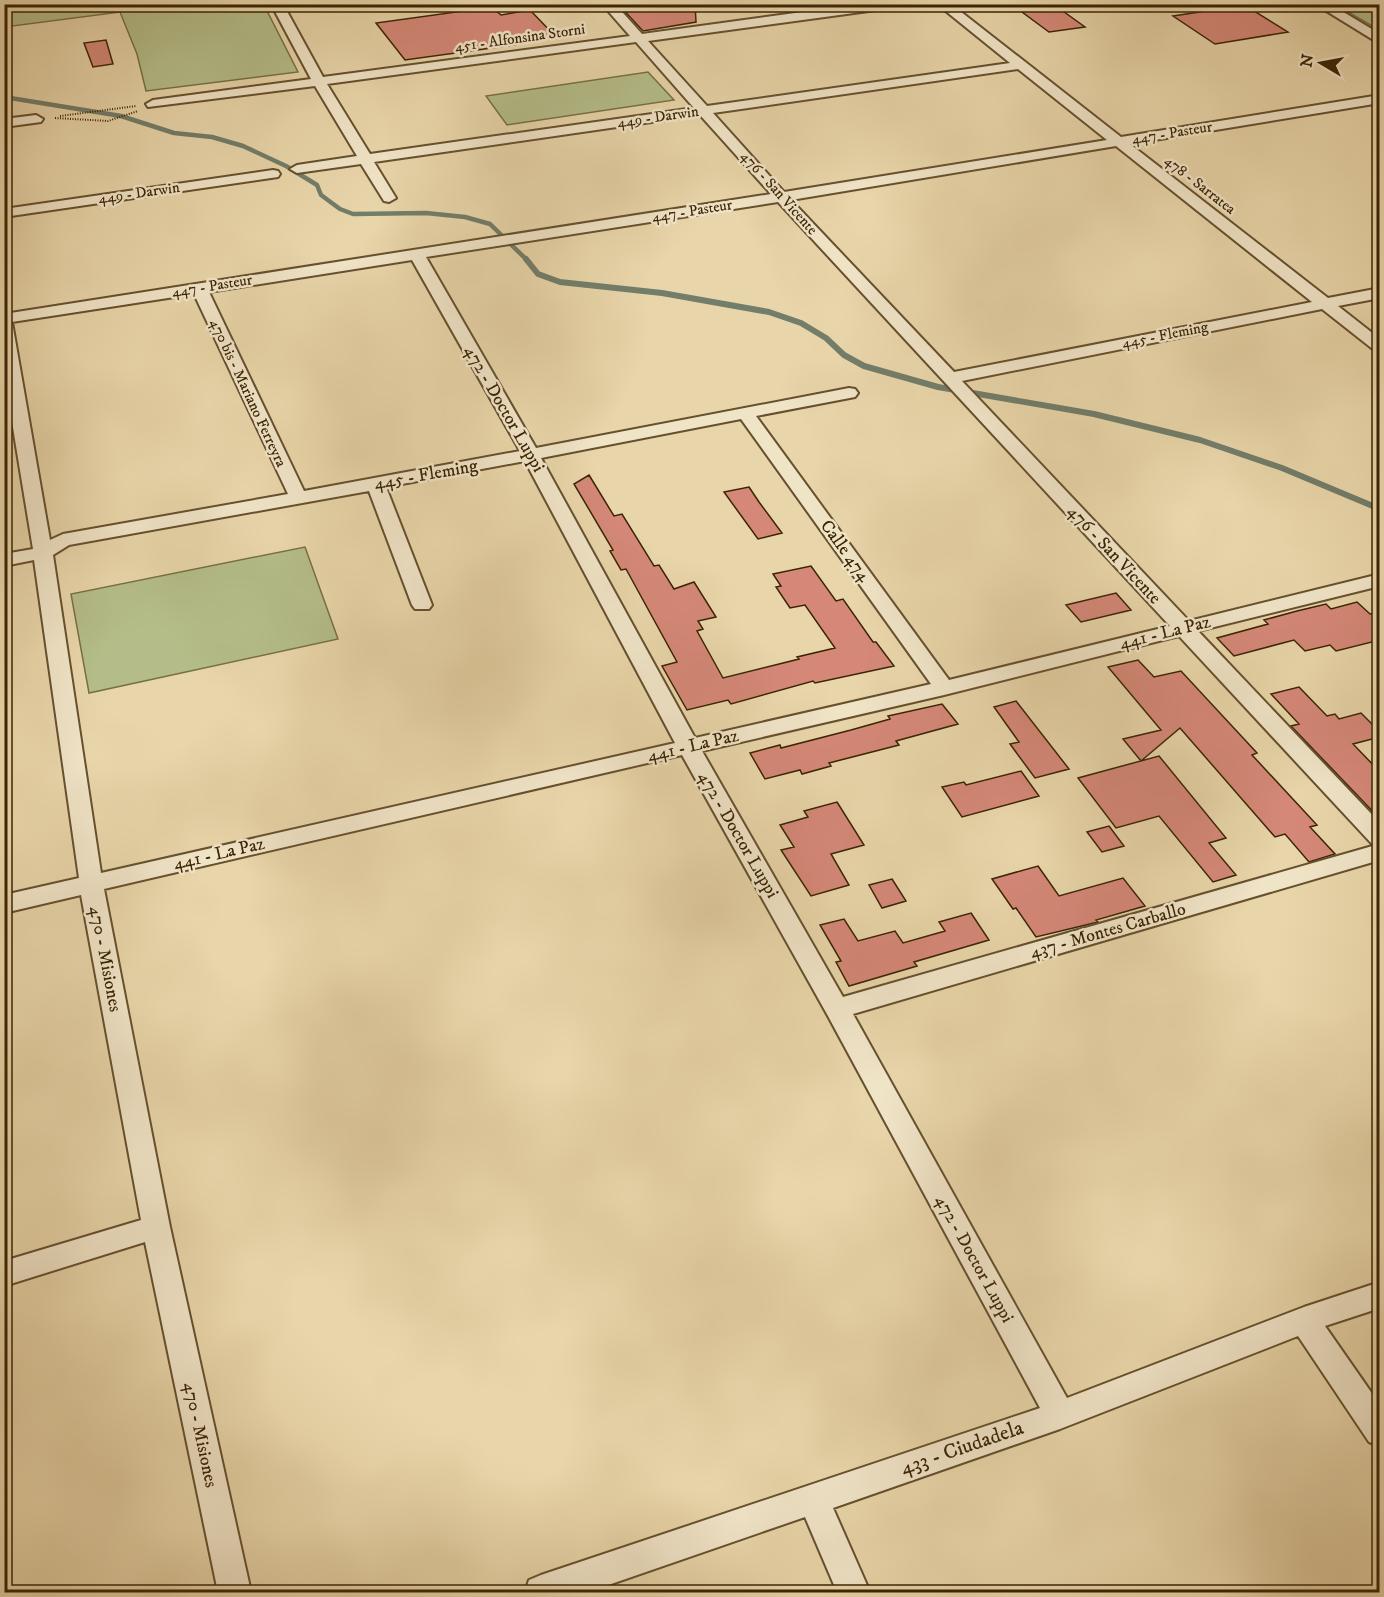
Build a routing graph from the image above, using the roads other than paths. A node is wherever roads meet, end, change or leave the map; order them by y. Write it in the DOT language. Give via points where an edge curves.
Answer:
graph roads {
  1 [pos="277,4"];
  2 [pos="608,4"];
  3 [pos="891,4"];
  4 [pos="943,4"];
  5 [pos="1321,4"];
  6 [pos="638,39"];
  7 [pos="1380,40"];
  8 [pos="1020,64"];
  9 [pos="320,82"];
  10 [pos="1380,99"];
  11 [pos="153,104"];
  12 [pos="705,110"];
  13 [pos="36,119"];
  14 [pos="4,123"];
  15 [pos="1118,142"];
  16 [pos="366,160"];
  17 [pos="297,169"];
  18 [pos="273,174"];
  19 [pos="781,196"];
  20 [pos="389,198"];
  21 [pos="4,213"];
  22 [pos="416,254"];
  23 [pos="200,288"];
  24 [pos="1380,292"];
  25 [pos="1323,303"];
  26 [pos="4,319"];
  27 [pos="1380,347"];
  28 [pos="951,379"];
  29 [pos="849,393"];
  30 [pos="746,414"];
  31 [pos="531,455"];
  32 [pos="376,484"];
  33 [pos="297,497"];
  34 [pos="43,553"];
  35 [pos="4,560"];
  36 [pos="1380,580"];
  37 [pos="422,605"];
  38 [pos="1182,629"];
  39 [pos="944,688"];
  40 [pos="689,748"];
  41 [pos="1380,838"];
  42 [pos="1380,852"];
  43 [pos="91,883"];
  44 [pos="4,904"];
  45 [pos="837,1009"];
  46 [pos="156,1227"];
  47 [pos="4,1274"];
  48 [pos="1380,1295"];
  49 [pos="1304,1320"];
  50 [pos="1060,1415"];
  51 [pos="1380,1432"];
  52 [pos="813,1498"];
  53 [pos="234,1593"];
  54 [pos="540,1593"];
  55 [pos="854,1593"];
  1 -- 9 [label="street"];
  2 -- 6 [label="street, 476 - San Vicente"];
  3 -- 6 [label="street, 451 - Alfonsina Storni"];
  4 -- 8 [label="street, 478 - Sarratea"];
  5 -- 7 [label="street"];
  6 -- 9 [label="street, 451 - Alfonsina Storni"];
  6 -- 12 [label="street, 476 - San Vicente"];
  8 -- 12 [label="street, 449 - Darwin"];
  8 -- 15 [label="street, 478 - Sarratea"];
  9 -- 11 [label="street, 451 - Alfonsina Storni"];
  9 -- 16 [label="street"];
  10 -- 15 [label="street, 447 - Pasteur"];
  12 -- 16 [label="street, 449 - Darwin"];
  12 -- 19 [label="street, 476 - San Vicente"];
  13 -- 14 [label="street"];
  15 -- 19 [label="street, 447 - Pasteur"];
  15 -- 25 [label="street, 478 - Sarratea"];
  16 -- 17 [label="street, 449 - Darwin"];
  16 -- 20 [label="street"];
  18 -- 21 [label="street, 449 - Darwin"];
  19 -- 22 [label="street, 447 - Pasteur"];
  19 -- 28 [label="street, 476 - San Vicente"];
  22 -- 23 [label="street, 447 - Pasteur"];
  22 -- 31 [label="street, 472 - Doctor Luppi"];
  23 -- 26 [label="street, 447 - Pasteur"];
  23 -- 33 [label="street, 470 bis - Mariano Ferreyra"];
  24 -- 25 [label="street, 445 - Fleming"];
  25 -- 27 [label="street, 478 - Sarratea"];
  25 -- 28 [label="street, 445 - Fleming"];
  26 -- 34 [label="street, 470 - Misiones"];
  28 -- 38 [label="street, 476 - San Vicente"];
  29 -- 30 [label="street, 445 - Fleming"];
  30 -- 31 [label="street, 445 - Fleming"];
  30 -- 39 [label="street, Calle 474"];
  31 -- 32 [label="street, 445 - Fleming"];
  31 -- 40 [label="street, 472 - Doctor Luppi"];
  32 -- 33 [label="street, 445 - Fleming"];
  32 -- 37 [label="street"];
  33 -- 34 [label="street, 445 - Fleming" via="63,540"];
  34 -- 35 [label="street, 445 - Fleming"];
  34 -- 43 [label="street, 470 - Misiones"];
  36 -- 38 [label="street, 441 - La Paz"];
  38 -- 39 [label="street, 441 - La Paz"];
  38 -- 41 [label="street, 476 - San Vicente"];
  39 -- 40 [label="street, 441 - La Paz"];
  40 -- 43 [label="street, 441 - La Paz"];
  40 -- 45 [label="street, 472 - Doctor Luppi"];
  42 -- 45 [label="street, 437 - Montes Carballo"];
  43 -- 44 [label="street, 441 - La Paz"];
  43 -- 46 [label="street, 470 - Misiones"];
  45 -- 50 [label="street, 472 - Doctor Luppi"];
  46 -- 47 [label="street"];
  46 -- 53 [label="street, 470 - Misiones"];
  48 -- 49 [label="street, 433 - Ciudadela"];
  49 -- 50 [label="street, 433 - Ciudadela"];
  49 -- 51 [label="street"];
  50 -- 52 [label="street, 433 - Ciudadela"];
  52 -- 54 [label="street, 433 - Ciudadela"];
  52 -- 55 [label="street"];
}
